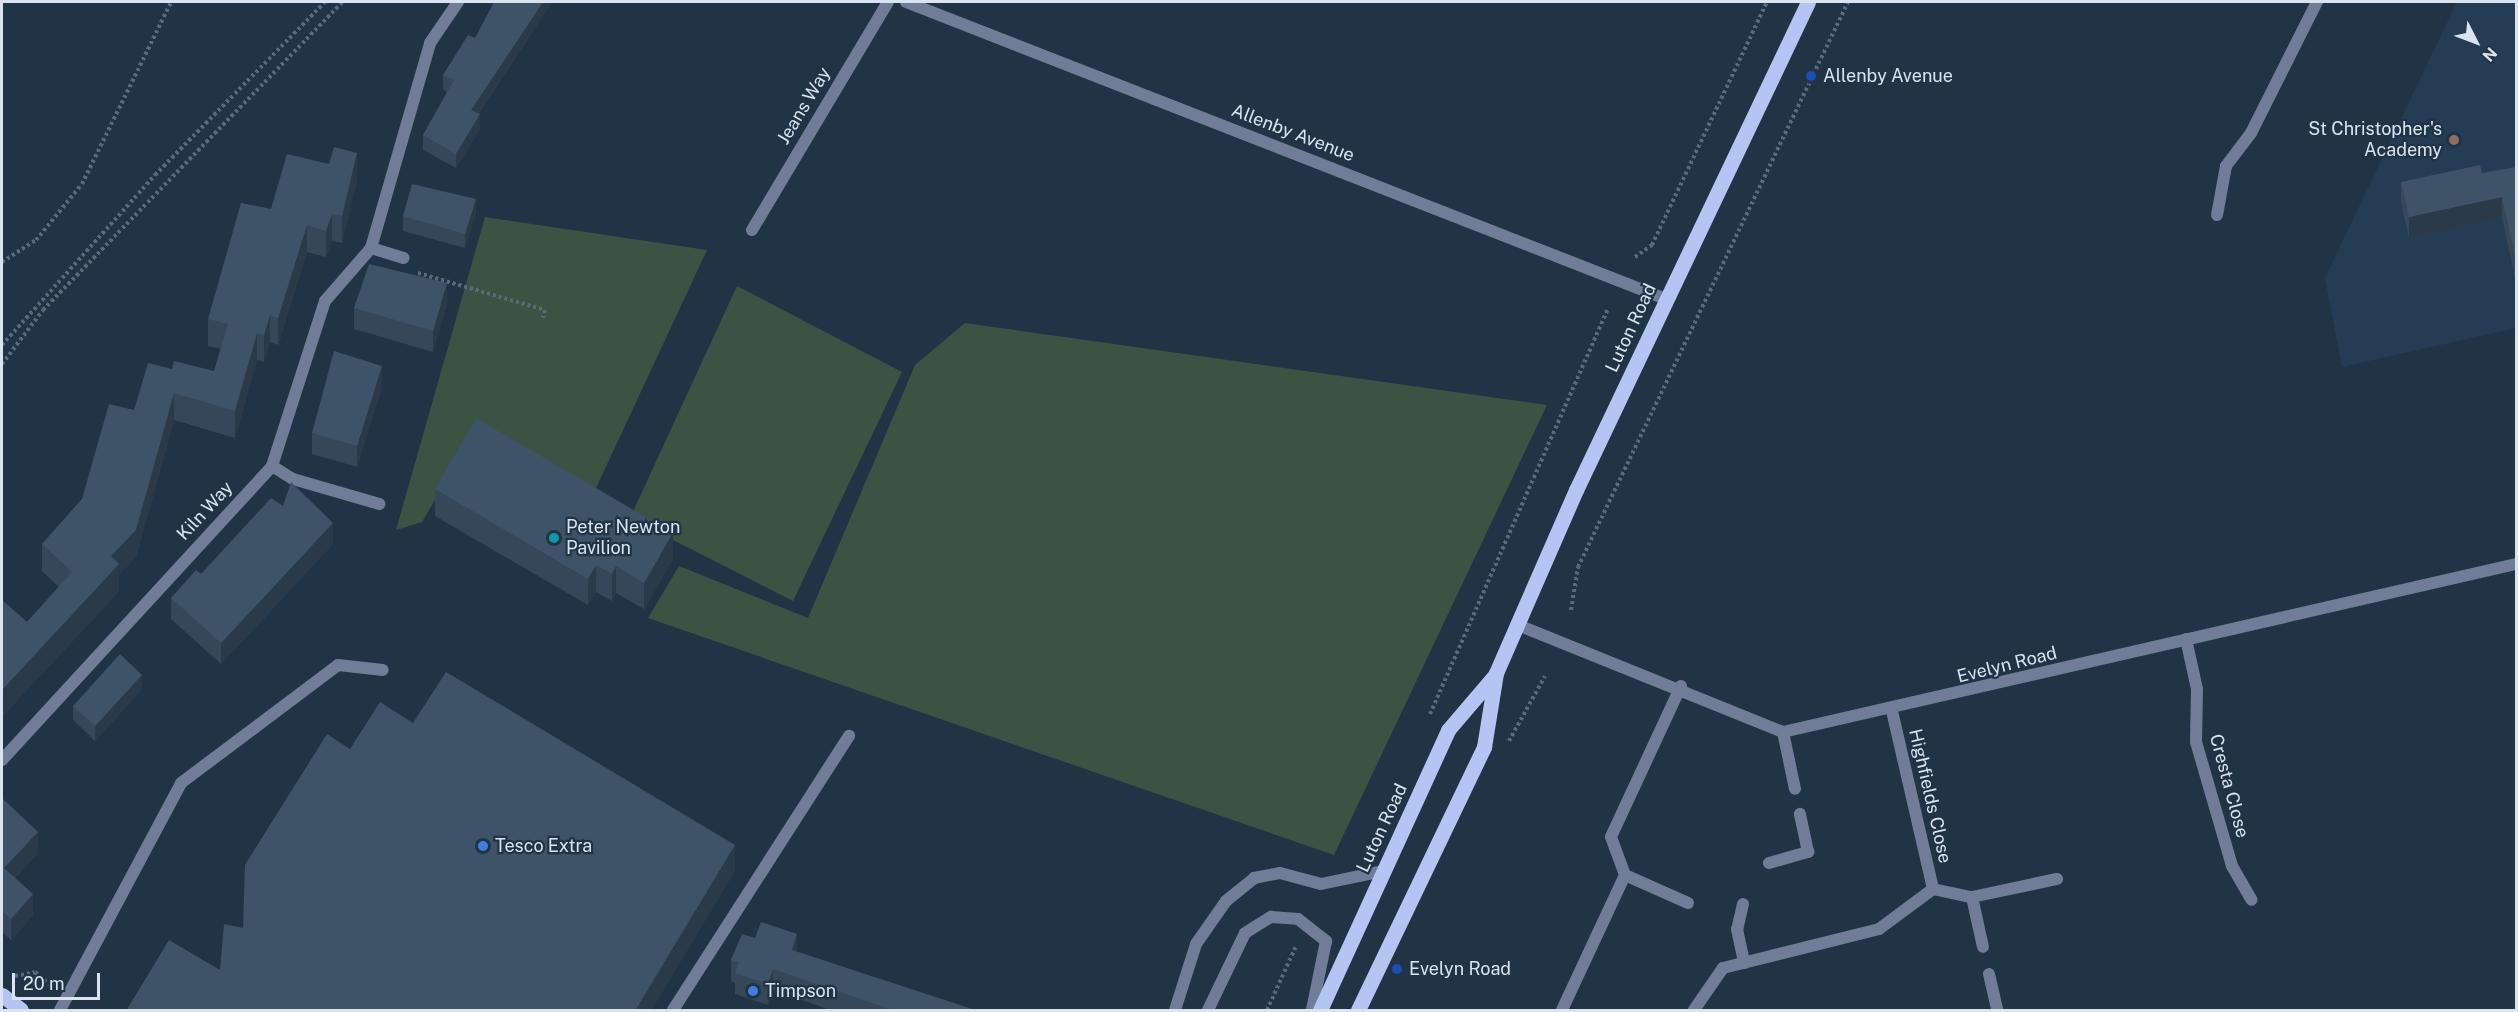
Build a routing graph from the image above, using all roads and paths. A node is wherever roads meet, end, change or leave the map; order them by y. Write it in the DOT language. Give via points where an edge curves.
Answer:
graph roads {
  1 [pos="171,2"];
  2 [pos="325,2"];
  3 [pos="342,2"];
  4 [pos="458,2"];
  5 [pos="888,2"];
  6 [pos="906,2"];
  7 [pos="1767,2"];
  8 [pos="1808,2"];
  9 [pos="1848,2"];
  10 [pos="2316,2"];
  11 [pos="2217,215"];
  12 [pos="752,230"];
  13 [pos="371,248"];
  14 [pos="1635,257"];
  15 [pos="404,258"];
  16 [pos="2,262"];
  17 [pos="1666,299"];
  18 [pos="1608,308"];
  19 [pos="543,318"];
  20 [pos="2,345"];
  21 [pos="2,364"];
  22 [pos="272,466"];
  23 [pos="379,504"];
  24 [pos="2517,564"];
  25 [pos="1571,610"];
  26 [pos="1518,625"];
  27 [pos="2186,639"];
  28 [pos="383,670"];
  29 [pos="1496,674"];
  30 [pos="1681,686"];
  31 [pos="1892,711"];
  32 [pos="1426,723"];
  33 [pos="1783,732"];
  34 [pos="849,736"];
  35 [pos="2,760"];
  36 [pos="1795,789"];
  37 [pos="1800,814"];
  38 [pos="1769,862"];
  39 [pos="1383,871"];
  40 [pos="1625,875"];
  41 [pos="2057,879"];
  42 [pos="1933,889"];
  43 [pos="1972,897"];
  44 [pos="2252,900"];
  45 [pos="1688,903"];
  46 [pos="1743,904"];
  47 [pos="1296,946"];
  48 [pos="1983,947"];
  49 [pos="1744,963"];
  50 [pos="35,972"];
  51 [pos="1989,974"];
  52 [pos="11,975"];
  53 [pos="2,995"];
  54 [pos="21,1011"];
  55 [pos="60,1011"];
  56 [pos="673,1011"];
  57 [pos="1175,1011"];
  58 [pos="1208,1011"];
  59 [pos="1267,1011"];
  60 [pos="1312,1011"];
  61 [pos="1320,1011"];
  62 [pos="1358,1011"];
  63 [pos="1562,1011"];
  64 [pos="1694,1011"];
  65 [pos="1997,1011"];
  1 -- 16 [label="path" via="82,184 36,240"];
  2 -- 20 [label="path" via="155,175"];
  3 -- 21 [label="path" via="43,310"];
  4 -- 13 [label="street, Kiln Way" via="430,43"];
  5 -- 12 [label="street, Jeans Way"];
  6 -- 17 [label="street, Allenby Avenue"];
  7 -- 14 [label="path" via="1652,245"];
  8 -- 17 [label="main road, Luton Road"];
  9 -- 25 [label="path" via="1578,567"];
  10 -- 11 [label="street" via="2252,133 2226,166"];
  13 -- 15 [label="street"];
  13 -- 22 [label="street, Kiln Way" via="325,300"];
  15 -- 19 [label="path" via="409,270 545,310"];
  17 -- 26 [label="main road, Luton Road"];
  18 -- 32 [label="path"];
  22 -- 23 [label="street" via="293,479"];
  22 -- 35 [label="street, Kiln Way"];
  24 -- 27 [label="street, Evelyn Road"];
  26 -- 29 [label="main road, Luton Road"];
  26 -- 30 [label="street"];
  27 -- 31 [label="street, Evelyn Road"];
  27 -- 44 [label="street, Cresta Close" via="2197,689 2196,742 2232,866"];
  28 -- 55 [label="street" via="338,665 181,783"];
  29 -- 39 [label="main road, Luton Road" via="1448,729"];
  29 -- 62 [label="main road, Luton Road" via="1484,747"];
  30 -- 33 [label="street"];
  30 -- 40 [label="street" via="1611,837"];
  31 -- 33 [label="street, Evelyn Road"];
  31 -- 42 [label="street, Highfields Close"];
  33 -- 36 [label="street"];
  34 -- 56 [label="street"];
  37 -- 38 [label="street" via="1808,852"];
  39 -- 57 [label="street" via="1321,884 1280,873 1254,878 1226,901 1196,944"];
  39 -- 61 [label="main road, Luton Road"];
  40 -- 45 [label="street"];
  40 -- 63 [label="street"];
  41 -- 43 [label="street, Highfields Close"];
  42 -- 43 [label="street, Highfields Close"];
  42 -- 49 [label="street, Highfields Close" via="1879,929"];
  43 -- 48 [label="street"];
  46 -- 49 [label="street" via="1737,929"];
  47 -- 59 [label="path"];
  49 -- 64 [label="street, Highfields Close" via="1723,968"];
  50 -- 52 [label="path"];
  51 -- 65 [label="street"];
  53 -- 54 [label="main road"];
  58 -- 60 [label="street" via="1245,933 1271,917 1298,919 1326,941"];
}
